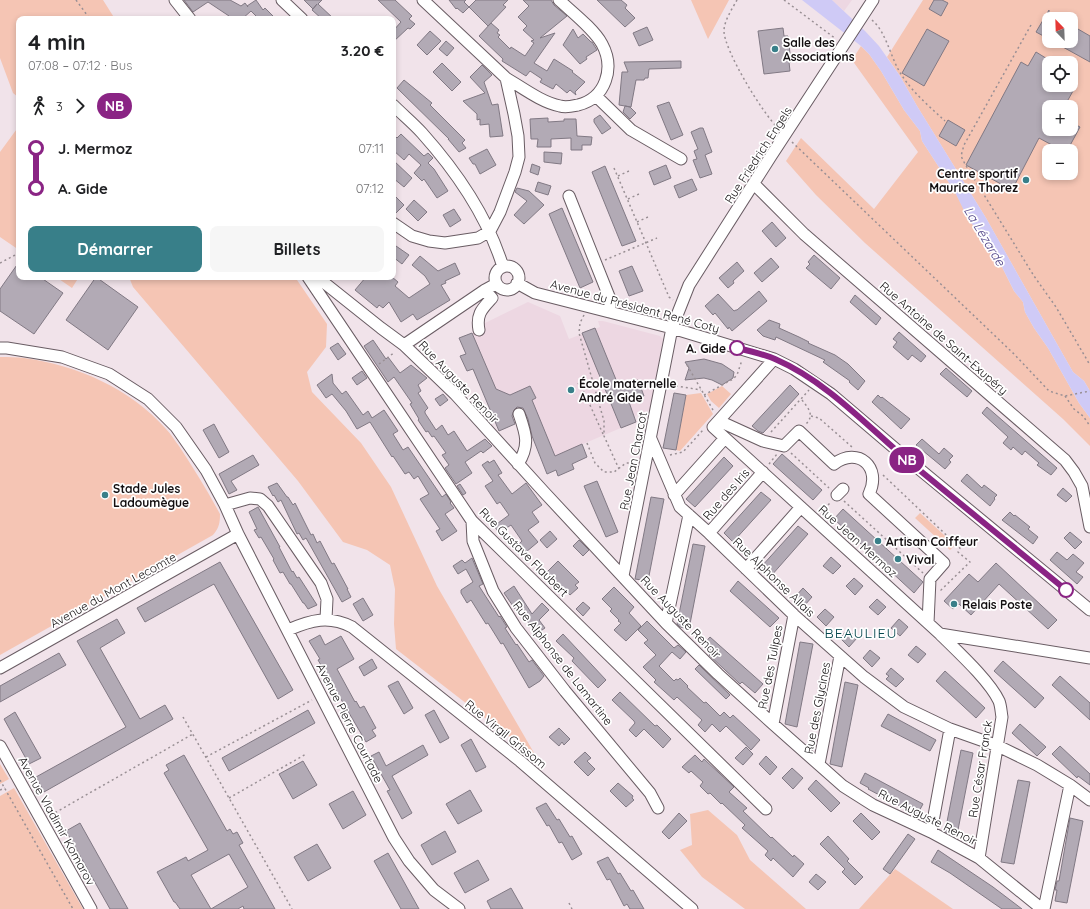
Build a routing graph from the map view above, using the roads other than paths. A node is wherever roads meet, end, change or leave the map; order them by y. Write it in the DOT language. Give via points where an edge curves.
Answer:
graph roads {
  1 [pos="175,0"];
  2 [pos="282,0"];
  3 [pos="423,0"];
  4 [pos="559,0"];
  5 [pos="873,0"];
  6 [pos="188,16"];
  7 [pos="299,16"];
  8 [pos="506,78"];
  9 [pos="596,96"];
  10 [pos="396,108"];
  11 [pos="681,159"];
  12 [pos="754,184"];
  13 [pos="569,196"];
  14 [pos="396,225"];
  15 [pos="490,231"];
  16 [pos="503,267"];
  17 [pos="310,280"];
  18 [pos="321,280"];
  19 [pos="518,283"];
  20 [pos="496,284"];
  21 [pos="485,290"];
  22 [pos="610,312"];
  23 [pos="672,328"];
  24 [pos="479,330"];
  25 [pos="404,345"];
  26 [pos="0,348"];
  27 [pos="774,359"];
  28 [pos="519,414"];
  29 [pos="719,421"];
  30 [pos="725,438"];
  31 [pos="650,439"];
  32 [pos="518,464"];
  33 [pos="763,472"];
  34 [pos="674,495"];
  35 [pos="224,504"];
  36 [pos="801,507"];
  37 [pos="689,514"];
  38 [pos="472,521"];
  39 [pos="1090,527"];
  40 [pos="709,533"];
  41 [pos="238,534"];
  42 [pos="746,569"];
  43 [pos="623,576"];
  44 [pos="1090,610"];
  45 [pos="794,615"];
  46 [pos="326,619"];
  47 [pos="666,623"];
  48 [pos="928,623"];
  49 [pos="288,630"];
  50 [pos="940,634"];
  51 [pos="840,656"];
  52 [pos="1090,658"];
  53 [pos="0,668"];
  54 [pos="773,724"];
  55 [pos="950,729"];
  56 [pos="0,746"];
  57 [pos="998,746"];
  58 [pos="819,764"];
  59 [pos="1070,785"];
  60 [pos="1090,800"];
  61 [pos="658,808"];
  62 [pos="766,809"];
  63 [pos="931,832"];
  64 [pos="979,858"];
  65 [pos="91,909"];
  66 [pos="459,909"];
  67 [pos="692,909"];
  68 [pos="1043,909"];
  1 -- 6 [label="street"];
  2 -- 7 [label="street"];
  3 -- 8 [label="street"];
  4 -- 9 [label="street" via="596,35 607,53 608,76"];
  5 -- 12 [label="street, Rue Friedrich Engels"];
  8 -- 9 [label="street" via="562,107 585,103"];
  8 -- 15 [label="street" via="518,136 519,157 513,179"];
  9 -- 11 [label="street" via="631,130"];
  10 -- 15 [label="street" via="443,158"];
  12 -- 23 [label="street, Rue Friedrich Engels" via="689,285"];
  12 -- 39 [label="street, Rue Antoine de Saint-Exupéry" via="810,239 1065,460 1082,486"];
  13 -- 22 [label="street" via="610,299"];
  14 -- 15 [label="street" via="412,236 445,243 478,238"];
  15 -- 16 [label="street"];
  16 -- 19 [label="street" via="516,270"];
  16 -- 20 [label="street" via="496,274"];
  17 -- 38 [label="street, Rue Gustave Flaubert"];
  18 -- 25 [label="street, Rue Auguste Renoir"];
  19 -- 20 [label="street" via="507,290"];
  19 -- 22 [label="street, Avenue du Président René Coty" via="535,293"];
  20 -- 21 [label="street"];
  21 -- 24 [label="street" via="492,298 479,314"];
  21 -- 25 [label="street"];
  22 -- 23 [label="street, Avenue du Président René Coty"];
  23 -- 27 [label="street, Avenue du Président René Coty"];
  23 -- 31 [label="street, Rue Jean Charcot"];
  25 -- 32 [label="street, Rue Auguste Renoir" via="455,394"];
  26 -- 35 [label="street, Avenue Pierre Courtade" via="62,357 109,374 148,399 176,428 206,470"];
  27 -- 29 [label="street"];
  27 -- 44 [label="street, Avenue du Président René Coty" via="831,394"];
  28 -- 32 [label="street" via="525,431 526,446"];
  29 -- 30 [label="street, Rue Jean Mermoz" via="713,427"];
  29 -- 48 [label="street" via="762,441 784,446 799,431 834,464 851,457 863,461 870,467 874,476 869,494 944,563 930,579"];
  30 -- 33 [label="street, Rue Jean Mermoz"];
  30 -- 34 [label="street"];
  31 -- 34 [label="street, Rue Alphonse Allais"];
  31 -- 43 [label="street, Rue Jean Charcot"];
  32 -- 43 [label="street, Rue Auguste Renoir"];
  33 -- 36 [label="street, Rue Jean Mermoz"];
  33 -- 40 [label="street, Rue des Iris"];
  34 -- 37 [label="street, Rue Alphonse Allais" via="680,507"];
  35 -- 41 [label="street, Avenue Pierre Courtade"];
  35 -- 46 [label="street" via="260,498 268,506 321,583 327,599"];
  36 -- 42 [label="street"];
  36 -- 48 [label="street, Rue Jean Mermoz"];
  37 -- 40 [label="street, Rue Alphonse Allais"];
  37 -- 47 [label="street"];
  38 -- 61 [label="street, Rue Alphonse de Lamartine" via="473,541 493,591 516,628 650,792"];
  38 -- 62 [label="street, Rue Gustave Flaubert"];
  40 -- 42 [label="street, Rue Alphonse Allais"];
  41 -- 49 [label="street, Avenue Pierre Courtade"];
  41 -- 53 [label="street, Avenue du Mont Lecomte"];
  42 -- 45 [label="street, Rue Alphonse Allais"];
  43 -- 47 [label="street, Rue Auguste Renoir"];
  45 -- 51 [label="street, Rue Alphonse Allais"];
  45 -- 54 [label="street, Rue des Tulipes"];
  46 -- 49 [label="street, Rue Virgil Grissom" via="305,622"];
  46 -- 67 [label="street, Rue Virgil Grissom" via="342,621 352,627 520,761"];
  47 -- 54 [label="street, Rue Auguste Renoir"];
  48 -- 50 [label="street, Rue Jean Mermoz"];
  49 -- 66 [label="street, Avenue Pierre Courtade" via="391,833 409,861 434,890"];
  50 -- 52 [label="street"];
  50 -- 57 [label="street, Rue César Franck" via="980,675 1000,703 1002,717"];
  51 -- 55 [label="street, Rue Alphonse Allais" via="864,678 904,707"];
  51 -- 58 [label="street, Rue des Glycines"];
  54 -- 58 [label="street, Rue Auguste Renoir"];
  55 -- 57 [label="street, Rue Alphonse Allais"];
  55 -- 63 [label="street"];
  56 -- 65 [label="street, Avenue Vladimir Komarov"];
  57 -- 59 [label="street, Rue Alphonse Allais"];
  57 -- 64 [label="street, Rue César Franck"];
  58 -- 63 [label="street, Rue Auguste Renoir" via="843,786 872,805"];
  59 -- 60 [label="street, Rue Alphonse Allais"];
  59 -- 68 [label="street"];
  63 -- 64 [label="street, Rue Auguste Renoir"];
  64 -- 68 [label="street, Rue Auguste Renoir"];
}
